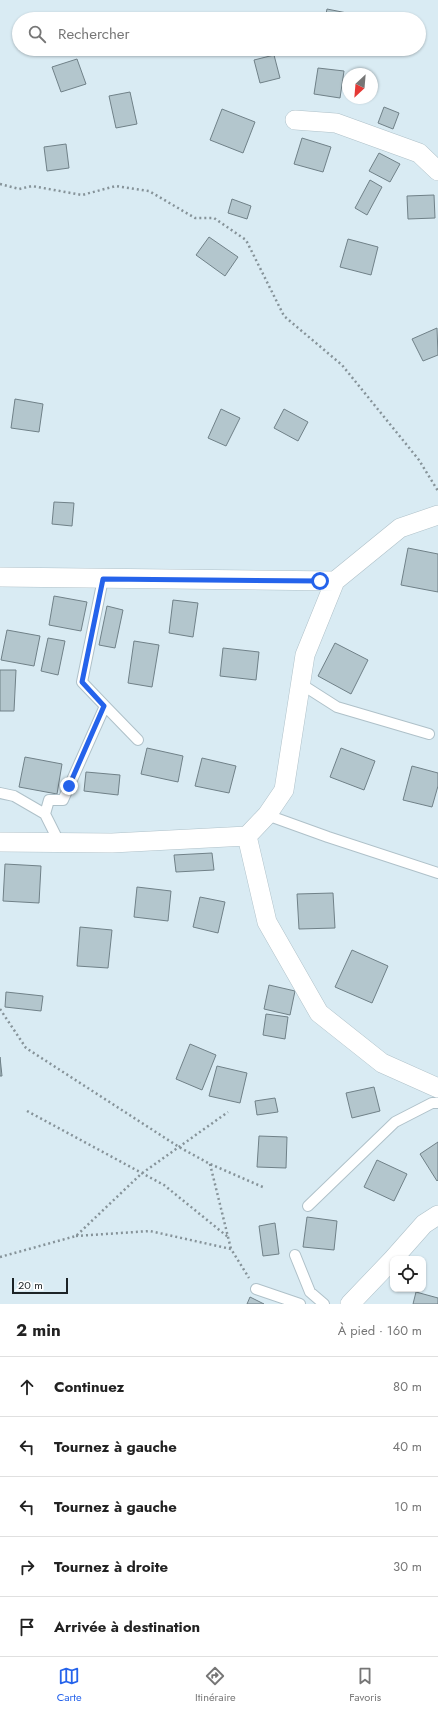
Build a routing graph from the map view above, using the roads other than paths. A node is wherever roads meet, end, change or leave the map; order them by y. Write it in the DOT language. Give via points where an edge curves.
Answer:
graph roads {
  1 [pos="295,120"];
  2 [pos="438,171"];
  3 [pos="438,515"];
  4 [pos="0,577"];
  5 [pos="103,579"];
  6 [pos="335,582"];
  7 [pos="301,684"];
  8 [pos="104,706"];
  9 [pos="429,734"];
  10 [pos="138,740"];
  11 [pos="0,793"];
  12 [pos="45,814"];
  13 [pos="266,815"];
  14 [pos="247,836"];
  15 [pos="0,842"];
  16 [pos="59,842"];
  17 [pos="438,873"];
  18 [pos="438,1088"];
  19 [pos="438,1103"];
  20 [pos="308,1206"];
  21 [pos="438,1215"];
  22 [pos="295,1255"];
  23 [pos="396,1256"];
  24 [pos="390,1262"];
  25 [pos="256,1290"];
  26 [pos="300,1304"];
  27 [pos="324,1304"];
  28 [pos="350,1304"];
  1 -- 2 [label="street" via="336,123 419,153"];
  3 -- 6 [label="street" via="400,528"];
  4 -- 5 [label="street"];
  5 -- 6 [label="street"];
  5 -- 8 [label="lane" via="82,682"];
  6 -- 7 [label="street" via="305,655"];
  7 -- 9 [label="lane" via="336,707"];
  7 -- 13 [label="street" via="284,790"];
  8 -- 10 [label="lane"];
  8 -- 12 [label="lane" via="63,800 49,800"];
  11 -- 12 [label="lane" via="14,796"];
  12 -- 16 [label="lane"];
  13 -- 14 [label="street"];
  13 -- 17 [label="lane"];
  14 -- 16 [label="street" via="112,843"];
  14 -- 18 [label="street" via="267,922 319,1013 382,1063"];
  15 -- 16 [label="street"];
  19 -- 20 [label="lane" via="432,1102 395,1122"];
  21 -- 23 [label="street" via="424,1224"];
  22 -- 27 [label="lane" via="310,1292"];
  24 -- 28 [label="street"];
  25 -- 26 [label="lane"];
}
